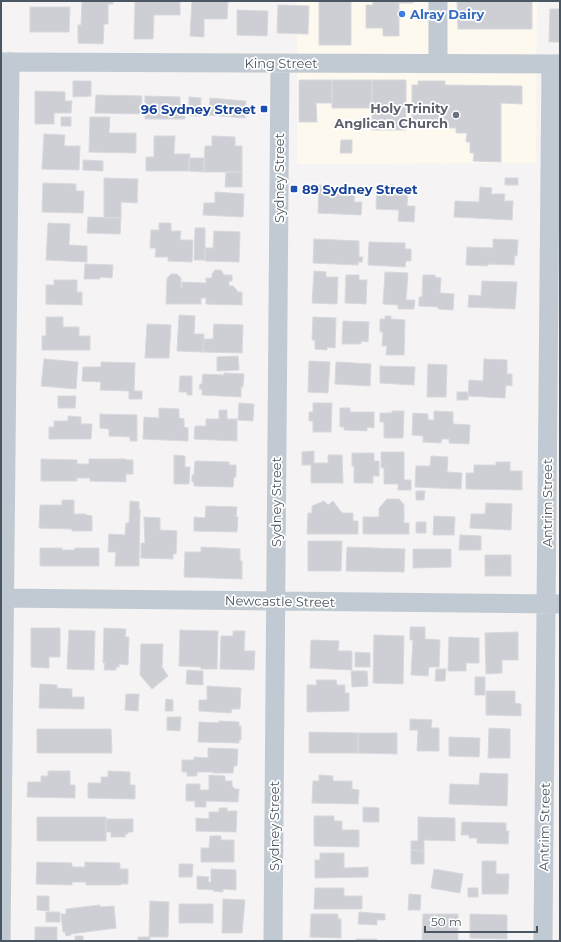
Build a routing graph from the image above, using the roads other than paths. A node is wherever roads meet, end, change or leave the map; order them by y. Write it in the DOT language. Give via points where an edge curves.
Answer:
graph roads {
  1 [pos="438,1"];
  2 [pos="6,62"];
  3 [pos="280,63"];
  4 [pos="438,64"];
  5 [pos="555,64"];
  6 [pos="3,598"];
  7 [pos="275,601"];
  8 [pos="553,604"];
  9 [pos="1,941"];
  10 [pos="273,941"];
  11 [pos="543,941"];
  1 -- 4 [label="street"];
  2 -- 3 [label="street, King Street"];
  2 -- 6 [label="street"];
  3 -- 4 [label="street, King Street"];
  3 -- 7 [label="street, Sydney Street"];
  4 -- 5 [label="street, King Street"];
  5 -- 8 [label="street, Antrim Street"];
  6 -- 7 [label="street, Newcastle Street"];
  6 -- 9 [label="street"];
  7 -- 8 [label="street, Newcastle Street"];
  7 -- 10 [label="street, Sydney Street"];
  8 -- 11 [label="street, Antrim Street"];
}
